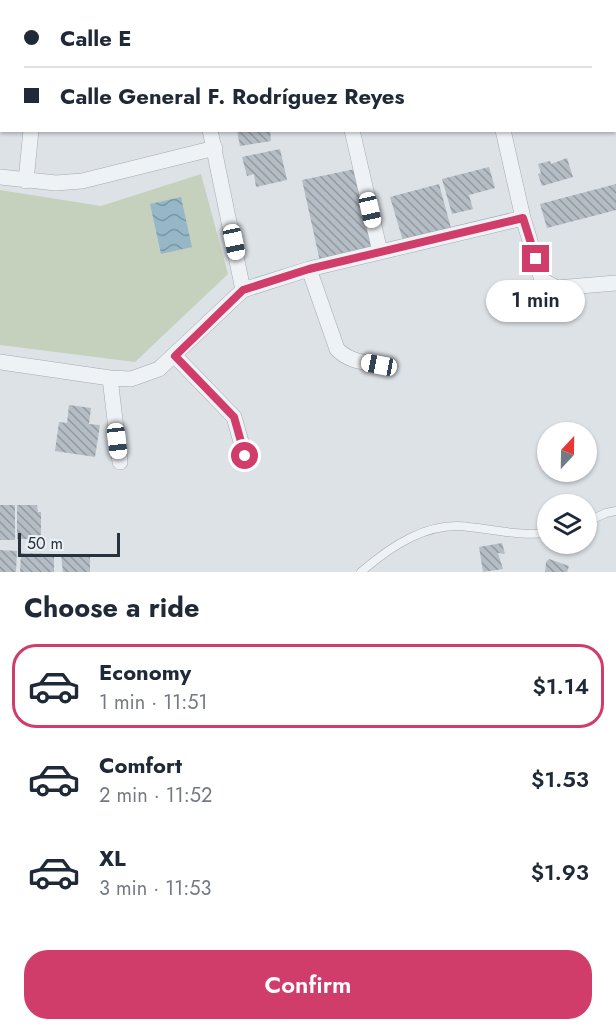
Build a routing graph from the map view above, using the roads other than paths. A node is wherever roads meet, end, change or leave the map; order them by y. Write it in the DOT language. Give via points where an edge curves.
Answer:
graph roads {
  1 [pos="31,132"];
  2 [pos="211,132"];
  3 [pos="352,132"];
  4 [pos="503,132"];
  5 [pos="215,148"];
  6 [pos="0,177"];
  7 [pos="26,181"];
  8 [pos="523,218"];
  9 [pos="380,252"];
  10 [pos="309,269"];
  11 [pos="616,283"];
  12 [pos="243,290"];
  13 [pos="175,356"];
  14 [pos="0,362"];
  15 [pos="379,365"];
  16 [pos="110,378"];
  17 [pos="245,456"];
  18 [pos="120,462"];
  19 [pos="616,511"];
  20 [pos="597,518"];
  21 [pos="537,533"];
  22 [pos="361,572"];
  1 -- 7 [label="street"];
  2 -- 5 [label="street"];
  3 -- 9 [label="street"];
  4 -- 8 [label="street"];
  5 -- 7 [label="street" via="82,181"];
  5 -- 12 [label="street"];
  6 -- 7 [label="street"];
  8 -- 9 [label="street"];
  8 -- 11 [label="street" via="543,280 557,288"];
  9 -- 10 [label="street"];
  10 -- 12 [label="street"];
  10 -- 15 [label="street" via="337,349 343,356"];
  12 -- 13 [label="street"];
  13 -- 16 [label="street" via="159,369 131,379"];
  13 -- 17 [label="street" via="234,417"];
  14 -- 16 [label="street"];
  16 -- 18 [label="street"];
  19 -- 20 [label="lane"];
  21 -- 22 [label="lane" via="511,534 450,525 434,528 398,544"];
}
